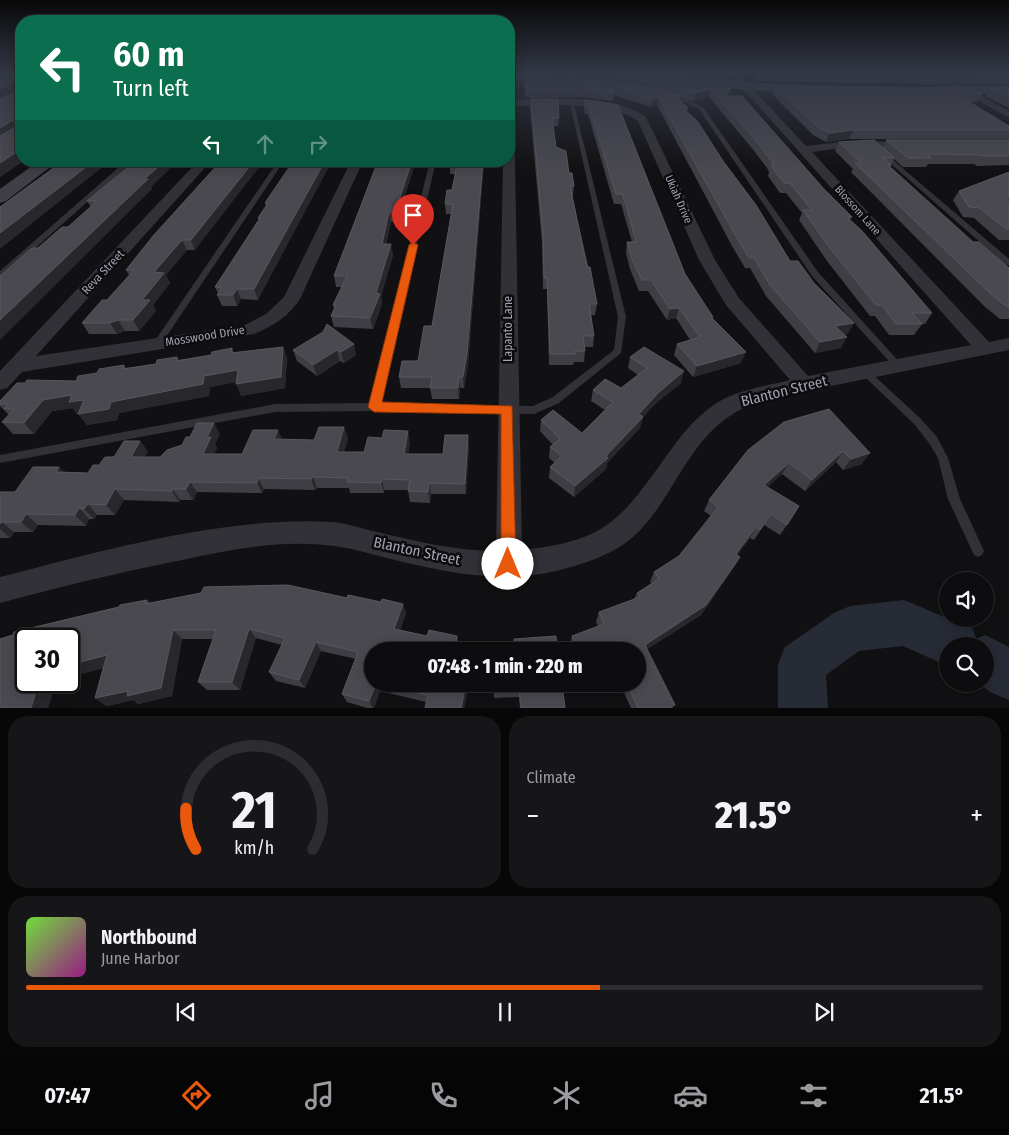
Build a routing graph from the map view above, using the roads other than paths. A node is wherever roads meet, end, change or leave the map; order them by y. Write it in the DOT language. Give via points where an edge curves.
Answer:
graph roads {
  1 [pos="572,106"];
  2 [pos="612,106"];
  3 [pos="697,106"];
  4 [pos="763,106"];
  5 [pos="993,106"];
  6 [pos="1009,115"];
  7 [pos="870,144"];
  8 [pos="920,144"];
  9 [pos="803,150"];
  10 [pos="42,167"];
  11 [pos="123,167"];
  12 [pos="199,167"];
  13 [pos="277,167"];
  14 [pos="354,167"];
  15 [pos="432,167"];
  16 [pos="509,167"];
  17 [pos="0,197"];
  18 [pos="1009,264"];
  19 [pos="0,275"];
  20 [pos="157,344"];
  21 [pos="1009,344"];
  22 [pos="984,348"];
  23 [pos="16,366"];
  24 [pos="899,367"];
  25 [pos="866,373"];
  26 [pos="0,383"];
  27 [pos="804,384"];
  28 [pos="374,407"];
  29 [pos="507,409"];
  30 [pos="0,459"];
  31 [pos="978,551"];
  32 [pos="508,564"];
  33 [pos="0,590"];
  1 -- 29 [label="lane" via="622,317 618,351 556,400 534,410"];
  2 -- 27 [label="street, Ukiah Drive" via="637,112 642,119 707,260 732,301"];
  3 -- 24 [label="lane" via="815,274"];
  4 -- 9 [label="street, Blossom Lane"];
  5 -- 6 [label="street"];
  7 -- 8 [label="street"];
  7 -- 9 [label="street"];
  7 -- 18 [label="lane"];
  9 -- 22 [label="street, Blossom Lane"];
  10 -- 17 [label="street"];
  11 -- 19 [label="lane"];
  12 -- 23 [label="street, Reva Street"];
  13 -- 20 [label="lane"];
  14 -- 20 [label="street, Mosswood Drive" via="292,300 283,312 248,330"];
  15 -- 28 [label="lane"];
  16 -- 29 [label="street, Lapanto Lane"];
  20 -- 23 [label="street, Mosswood Drive"];
  21 -- 22 [label="street, Blanton Street"];
  22 -- 24 [label="street, Blanton Street"];
  23 -- 26 [label="street, Reva Street"];
  24 -- 25 [label="street, Blanton Street"];
  25 -- 27 [label="street, Blanton Street"];
  25 -- 31 [label="lane" via="933,440 943,458 954,499"];
  27 -- 32 [label="street, Blanton Street" via="745,399 710,418 689,440 648,502 623,530 599,545 555,558"];
  28 -- 29 [label="lane"];
  28 -- 30 [label="lane" via="275,408"];
  29 -- 32 [label="street, Lapanto Lane"];
  32 -- 33 [label="street, Blanton Street" via="476,564 432,557 335,534 284,532 236,537 122,559"];
}
